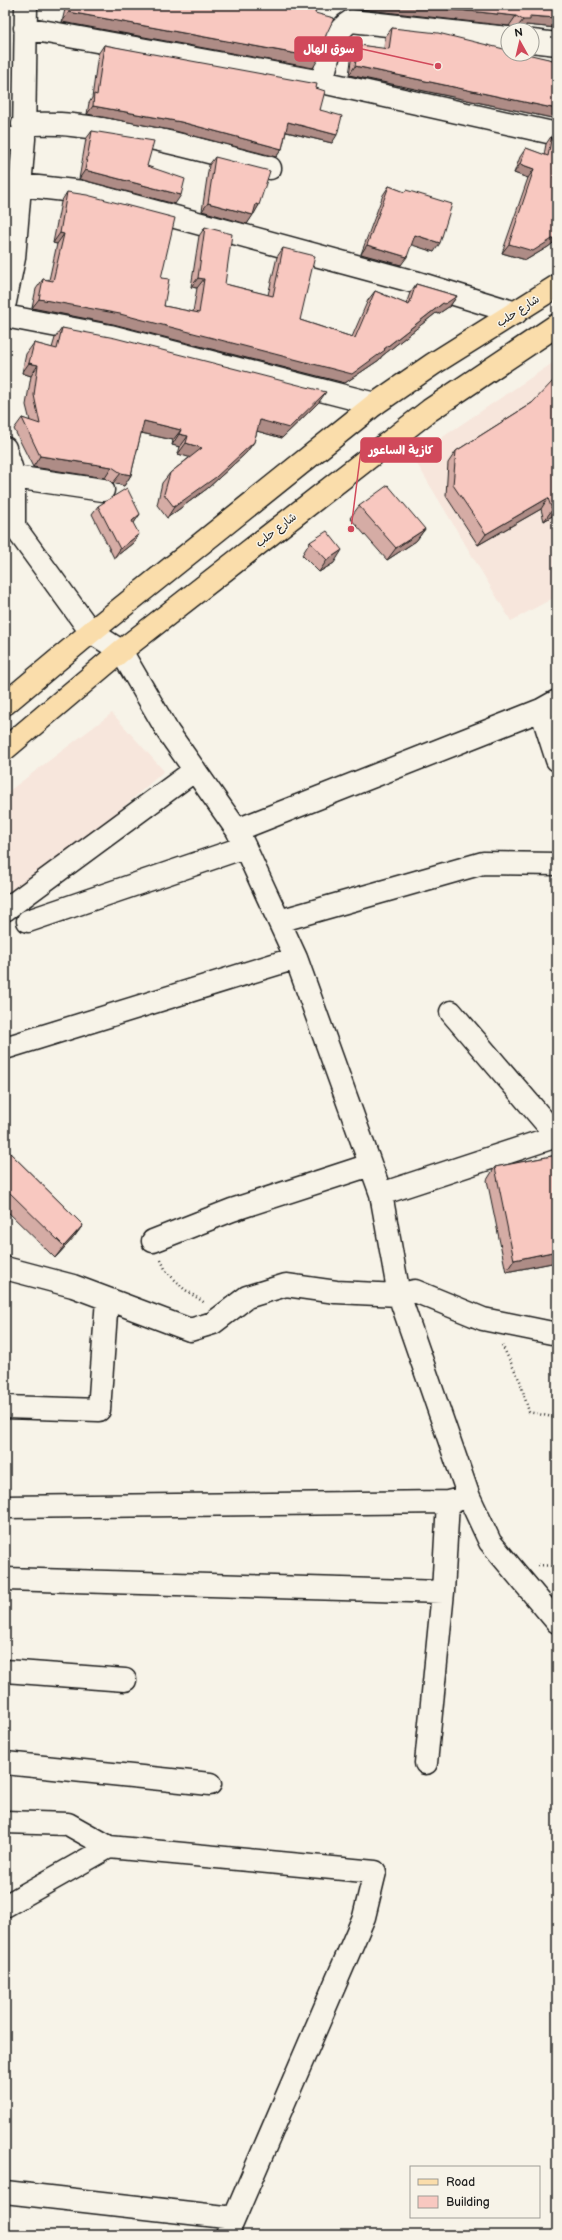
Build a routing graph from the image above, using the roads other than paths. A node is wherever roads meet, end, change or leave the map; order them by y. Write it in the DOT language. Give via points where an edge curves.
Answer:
graph roads {
  1 [pos="26,5"];
  2 [pos="25,28"];
  3 [pos="500,37"];
  4 [pos="540,42"];
  5 [pos="557,44"];
  6 [pos="320,82"];
  7 [pos="17,134"];
  8 [pos="557,134"];
  9 [pos="270,168"];
  10 [pos="20,185"];
  11 [pos="10,258"];
  12 [pos="557,286"];
  13 [pos="5,302"];
  14 [pos="516,313"];
  15 [pos="5,316"];
  16 [pos="557,325"];
  17 [pos="375,404"];
  18 [pos="5,448"];
  19 [pos="14,477"];
  20 [pos="103,490"];
  21 [pos="10,526"];
  22 [pos="91,632"];
  23 [pos="121,651"];
  24 [pos="8,696"];
  25 [pos="549,706"];
  26 [pos="5,749"];
  27 [pos="557,760"];
  28 [pos="195,770"];
  29 [pos="241,839"];
  30 [pos="557,864"];
  31 [pos="5,910"];
  32 [pos="28,921"];
  33 [pos="279,921"];
  34 [pos="296,958"];
  35 [pos="451,1012"];
  36 [pos="5,1048"];
  37 [pos="557,1136"];
  38 [pos="370,1165"];
  39 [pos="381,1194"];
  40 [pos="153,1241"];
  41 [pos="5,1268"];
  42 [pos="399,1295"];
  43 [pos="106,1299"];
  44 [pos="557,1334"];
  45 [pos="5,1407"];
  46 [pos="458,1500"];
  47 [pos="5,1507"];
  48 [pos="5,1580"];
  49 [pos="443,1592"];
  50 [pos="557,1622"];
  51 [pos="5,1672"];
  52 [pos="125,1680"];
  53 [pos="5,1763"];
  54 [pos="426,1763"];
  55 [pos="210,1784"];
  56 [pos="5,1822"];
  57 [pos="109,1847"];
  58 [pos="5,1906"];
  59 [pos="5,2192"];
  60 [pos="231,2227"];
  1 -- 2 [label="street"];
  2 -- 6 [label="street"];
  2 -- 7 [label="street"];
  3 -- 6 [label="street" via="351,21 342,26 335,36"];
  4 -- 5 [label="street"];
  6 -- 8 [label="street"];
  7 -- 9 [label="street" via="72,125 170,142"];
  7 -- 10 [label="street"];
  10 -- 11 [label="street"];
  10 -- 14 [label="street" via="83,192 416,282"];
  11 -- 13 [label="street"];
  12 -- 14 [label="main road, شارع حلب"];
  14 -- 17 [label="main road, شارع حلب" via="433,364"];
  15 -- 17 [label="street" via="110,336"];
  16 -- 23 [label="main road, شارع حلب" via="430,410"];
  17 -- 22 [label="main road, شارع حلب"];
  18 -- 19 [label="street"];
  19 -- 20 [label="street"];
  19 -- 21 [label="street"];
  21 -- 22 [label="street"];
  22 -- 23 [label="street"];
  22 -- 24 [label="main road, شارع حلب"];
  23 -- 26 [label="main road, شارع حلب"];
  23 -- 28 [label="street" via="168,732"];
  25 -- 27 [label="street"];
  25 -- 29 [label="street"];
  28 -- 29 [label="street"];
  28 -- 31 [label="street"];
  29 -- 32 [label="street"];
  29 -- 33 [label="street"];
  30 -- 33 [label="street" via="483,863"];
  33 -- 34 [label="street"];
  34 -- 36 [label="street"];
  34 -- 38 [label="street"];
  35 -- 37 [label="street"];
  37 -- 39 [label="street"];
  38 -- 39 [label="street"];
  38 -- 40 [label="street" via="232,1210"];
  39 -- 42 [label="street"];
  41 -- 43 [label="street" via="72,1286"];
  42 -- 43 [label="street" via="336,1292 286,1285 247,1297 213,1323 190,1330"];
  42 -- 44 [label="street" via="415,1291 483,1319"];
  42 -- 46 [label="street"];
  43 -- 45 [label="street" via="99,1410"];
  46 -- 47 [label="street"];
  46 -- 49 [label="street"];
  46 -- 50 [label="street"];
  48 -- 49 [label="street"];
  49 -- 54 [label="street"];
  51 -- 52 [label="street"];
  53 -- 55 [label="street"];
  56 -- 57 [label="street" via="68,1824"];
  57 -- 58 [label="street"];
  57 -- 60 [label="street" via="375,1872 364,1917"];
  59 -- 60 [label="street"];
}
